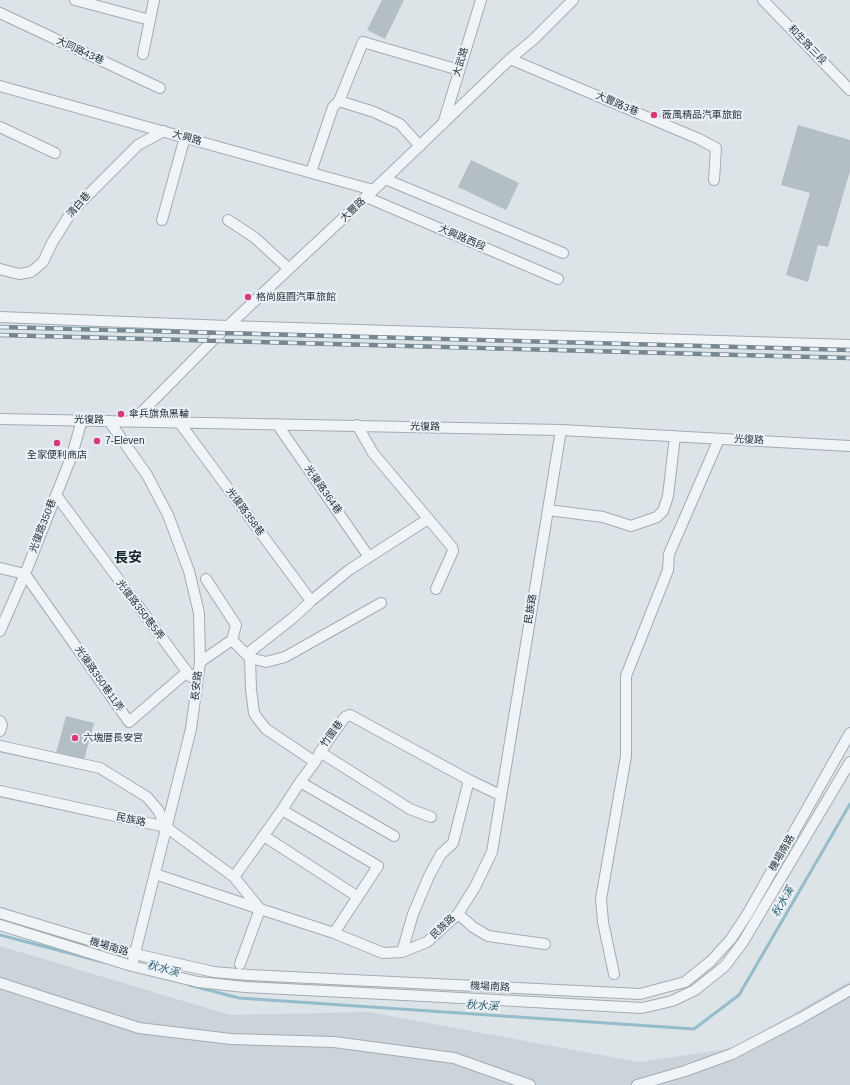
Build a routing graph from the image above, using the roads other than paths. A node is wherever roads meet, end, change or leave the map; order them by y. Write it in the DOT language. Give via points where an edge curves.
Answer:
graph roads {
  1 [pos="75,0"];
  2 [pos="154,0"];
  3 [pos="481,0"];
  4 [pos="573,0"];
  5 [pos="763,0"];
  6 [pos="0,13"];
  7 [pos="150,20"];
  8 [pos="143,54"];
  9 [pos="510,59"];
  10 [pos="459,70"];
  11 [pos="0,86"];
  12 [pos="160,88"];
  13 [pos="850,90"];
  14 [pos="339,101"];
  15 [pos="442,125"];
  16 [pos="0,127"];
  17 [pos="164,131"];
  18 [pos="185,138"];
  19 [pos="420,146"];
  20 [pos="55,153"];
  21 [pos="311,172"];
  22 [pos="386,179"];
  23 [pos="714,180"];
  24 [pos="370,194"];
  25 [pos="162,220"];
  26 [pos="228,220"];
  27 [pos="563,253"];
  28 [pos="0,269"];
  29 [pos="289,269"];
  30 [pos="558,279"];
  31 [pos="0,317"];
  32 [pos="227,326"];
  33 [pos="850,345"];
  34 [pos="0,419"];
  35 [pos="82,420"];
  36 [pos="109,421"];
  37 [pos="133,421"];
  38 [pos="179,422"];
  39 [pos="277,424"];
  40 [pos="357,425"];
  41 [pos="561,430"];
  42 [pos="675,436"];
  43 [pos="719,439"];
  44 [pos="850,446"];
  45 [pos="56,495"];
  46 [pos="548,510"];
  47 [pos="428,519"];
  48 [pos="369,557"];
  49 [pos="0,568"];
  50 [pos="25,574"];
  51 [pos="206,579"];
  52 [pos="436,589"];
  53 [pos="311,601"];
  54 [pos="381,603"];
  55 [pos="0,631"];
  56 [pos="232,640"];
  57 [pos="249,656"];
  58 [pos="200,662"];
  59 [pos="187,672"];
  60 [pos="198,685"];
  61 [pos="0,722"];
  62 [pos="0,731"];
  63 [pos="850,733"];
  64 [pos="0,746"];
  65 [pos="320,752"];
  66 [pos="315,762"];
  67 [pos="850,762"];
  68 [pos="469,780"];
  69 [pos="300,782"];
  70 [pos="0,791"];
  71 [pos="500,795"];
  72 [pos="282,810"];
  73 [pos="431,818"];
  74 [pos="166,827"];
  75 [pos="264,836"];
  76 [pos="394,836"];
  77 [pos="155,874"];
  78 [pos="234,877"];
  79 [pos="358,897"];
  80 [pos="260,909"];
  81 [pos="0,913"];
  82 [pos="458,914"];
  83 [pos="0,925"];
  84 [pos="334,933"];
  85 [pos="545,944"];
  86 [pos="402,952"];
  87 [pos="135,954"];
  88 [pos="240,964"];
  89 [pos="132,966"];
  90 [pos="614,974"];
  91 [pos="0,983"];
  92 [pos="850,990"];
  93 [pos="530,1085"];
  94 [pos="637,1085"];
  1 -- 7 [label="street"];
  2 -- 7 [label="street"];
  3 -- 10 [label="street, 大武路"];
  4 -- 9 [label="street, 大豐路"];
  5 -- 13 [label="street, 和生路三段"];
  6 -- 12 [label="street, 大同路43巷"];
  7 -- 8 [label="street"];
  9 -- 15 [label="street, 大豐路"];
  9 -- 23 [label="street, 大豐路3巷" via="716,148"];
  10 -- 14 [label="street" via="363,42"];
  10 -- 15 [label="street, 大武路"];
  11 -- 17 [label="street, 大興路"];
  14 -- 19 [label="street" via="374,112 400,124"];
  14 -- 21 [label="street" via="333,108"];
  15 -- 19 [label="street, 大豐路"];
  16 -- 20 [label="street"];
  17 -- 18 [label="street, 大興路"];
  17 -- 28 [label="street, 清白巷" via="138,145 72,210 43,262 30,272 19,274"];
  18 -- 21 [label="street, 大興路"];
  18 -- 25 [label="street"];
  19 -- 22 [label="street, 大豐路"];
  21 -- 24 [label="street, 大興路"];
  22 -- 24 [label="street, 大豐路"];
  22 -- 27 [label="street"];
  24 -- 29 [label="street, 大豐路"];
  24 -- 30 [label="street, 大興路西段"];
  26 -- 29 [label="street" via="254,237"];
  29 -- 32 [label="street, 大豐路"];
  31 -- 32 [label="street"];
  32 -- 33 [label="street"];
  32 -- 37 [label="street, 大豐路"];
  34 -- 35 [label="street, 光復路"];
  35 -- 36 [label="street, 光復路"];
  35 -- 45 [label="street, 光復路350巷" via="72,455"];
  36 -- 37 [label="street, 光復路"];
  36 -- 58 [label="street, 長安路" via="147,475 168,515 189,571 199,613"];
  37 -- 38 [label="street, 光復路"];
  38 -- 39 [label="street, 光復路"];
  38 -- 53 [label="street, 光復路358巷"];
  39 -- 40 [label="street, 光復路"];
  39 -- 48 [label="street, 光復路364巷"];
  40 -- 41 [label="street, 光復路"];
  40 -- 47 [label="street" via="373,453"];
  41 -- 42 [label="street, 光復路"];
  41 -- 46 [label="street, 民族路"];
  42 -- 43 [label="street, 光復路"];
  42 -- 46 [label="street" via="668,496 663,511 657,517 631,526 603,517"];
  43 -- 44 [label="street, 光復路"];
  43 -- 90 [label="street" via="669,554 668,570 626,676 626,756 601,899"];
  45 -- 50 [label="street, 光復路350巷"];
  45 -- 59 [label="street, 光復路350巷5弄"];
  46 -- 71 [label="street, 民族路"];
  47 -- 48 [label="street"];
  47 -- 52 [label="street" via="453,551"];
  48 -- 53 [label="street"];
  49 -- 50 [label="street"];
  50 -- 55 [label="street, 光復路350巷"];
  50 -- 59 [label="street, 光復路350巷11弄" via="129,722"];
  51 -- 56 [label="street" via="236,625"];
  53 -- 57 [label="street"];
  54 -- 57 [label="street" via="285,657 266,662"];
  56 -- 57 [label="street"];
  56 -- 58 [label="street"];
  57 -- 66 [label="street" via="254,713 266,729"];
  58 -- 60 [label="street, 長安路"];
  59 -- 60 [label="street, 光復路350巷5弄"];
  60 -- 74 [label="street, 長安路" via="191,729"];
  61 -- 62 [label="street"];
  63 -- 87 [label="street, 機場南路" via="731,939 711,961 685,982 640,994 249,975 214,972"];
  64 -- 74 [label="street" via="100,768 147,797 158,810"];
  65 -- 66 [label="street, 竹圍巷"];
  65 -- 68 [label="street, 竹圍巷" via="345,717 350,715"];
  65 -- 73 [label="street" via="410,809"];
  66 -- 69 [label="street, 竹圍巷"];
  67 -- 89 [label="street, 機場南路" via="743,942 725,966 695,990 672,1001 642,1008 245,987 198,982"];
  68 -- 71 [label="street, 竹圍巷"];
  68 -- 86 [label="street" via="452,842 441,854 429,876 413,914"];
  69 -- 72 [label="street, 竹圍巷"];
  69 -- 76 [label="street"];
  70 -- 74 [label="street, 民族路"];
  71 -- 82 [label="street, 民族路" via="492,852"];
  72 -- 75 [label="street, 竹圍巷"];
  72 -- 79 [label="street" via="378,866"];
  74 -- 77 [label="street, 長安路"];
  74 -- 78 [label="street, 民族路"];
  75 -- 78 [label="street, 竹圍巷"];
  75 -- 79 [label="street"];
  77 -- 80 [label="street"];
  77 -- 87 [label="street, 長安路"];
  78 -- 80 [label="street, 民族路"];
  79 -- 84 [label="street"];
  80 -- 84 [label="street, 民族路"];
  80 -- 88 [label="street"];
  81 -- 87 [label="street, 機場南路"];
  82 -- 85 [label="street" via="488,936"];
  82 -- 86 [label="street, 民族路" via="427,942"];
  83 -- 89 [label="street, 機場南路"];
  84 -- 86 [label="street, 民族路" via="383,952"];
  87 -- 89 [label="street, 長安路"];
  91 -- 93 [label="street" via="139,1028 231,1039 334,1042 454,1058"];
  92 -- 94 [label="street" via="732,1054"];
}
